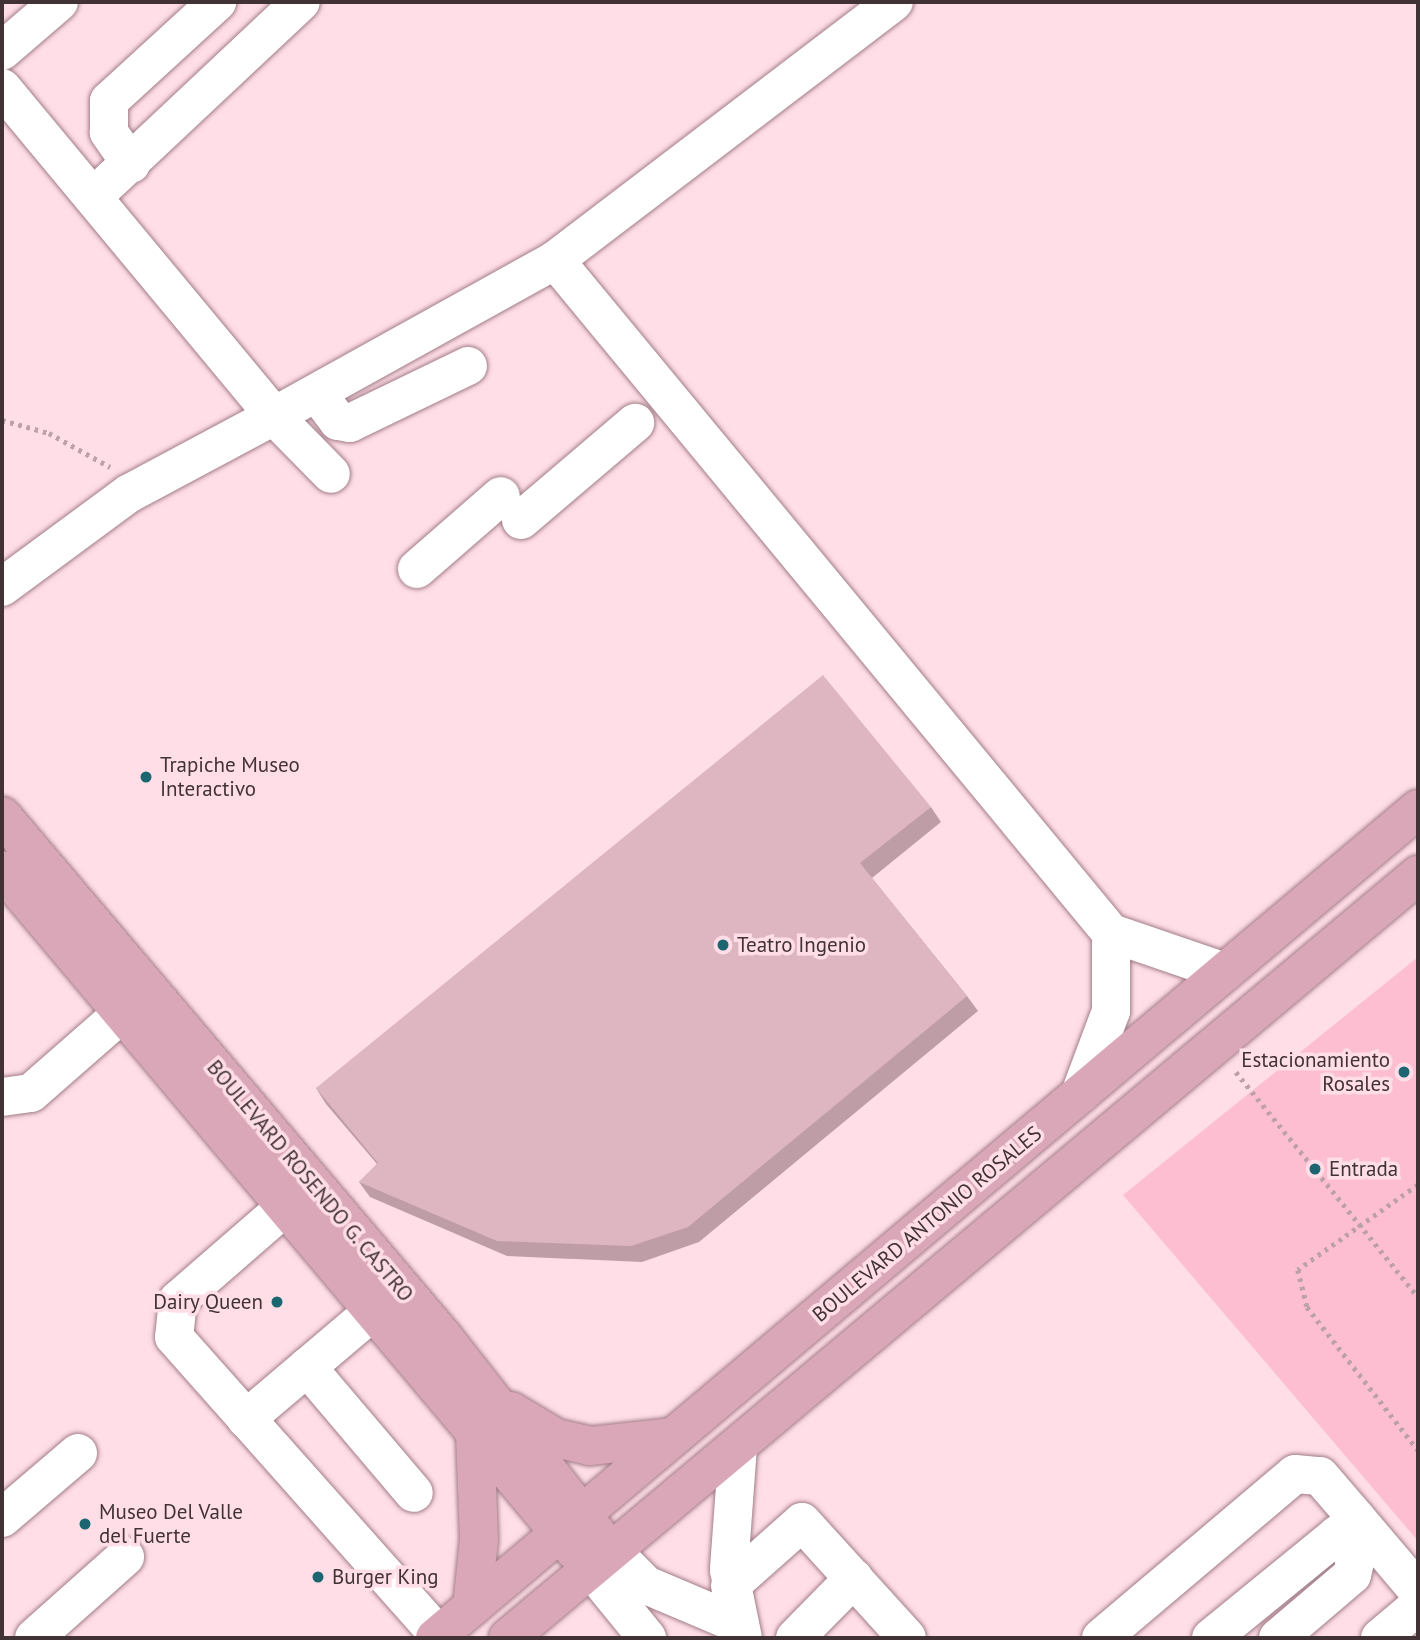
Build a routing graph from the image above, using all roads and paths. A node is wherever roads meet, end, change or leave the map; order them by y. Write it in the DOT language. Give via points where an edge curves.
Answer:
graph roads {
  1 [pos="217,2"];
  2 [pos="301,2"];
  3 [pos="894,2"];
  4 [pos="47,5"];
  5 [pos="2,51"];
  6 [pos="2,88"];
  7 [pos="131,164"];
  8 [pos="93,197"];
  9 [pos="555,260"];
  10 [pos="468,366"];
  11 [pos="317,393"];
  12 [pos="274,416"];
  13 [pos="2,420"];
  14 [pos="635,423"];
  15 [pos="331,474"];
  16 [pos="128,494"];
  17 [pos="417,569"];
  18 [pos="2,587"];
  19 [pos="1418,809"];
  20 [pos="2,816"];
  21 [pos="2,870"];
  22 [pos="1418,875"];
  23 [pos="1111,933"];
  24 [pos="1225,972"];
  25 [pos="120,1015"];
  26 [pos="1215,1046"];
  27 [pos="1080,1094"];
  28 [pos="2,1097"];
  29 [pos="1418,1185"];
  30 [pos="284,1208"];
  31 [pos="1360,1228"];
  32 [pos="1418,1297"];
  33 [pos="372,1312"];
  34 [pos="307,1367"];
  35 [pos="485,1417"];
  36 [pos="246,1419"];
  37 [pos="675,1436"];
  38 [pos="738,1446"];
  39 [pos="1418,1450"];
  40 [pos="78,1453"];
  41 [pos="414,1493"];
  42 [pos="2,1518"];
  43 [pos="570,1524"];
  44 [pos="1347,1527"];
  45 [pos="125,1557"];
  46 [pos="601,1560"];
  47 [pos="854,1578"];
  48 [pos="730,1586"];
  49 [pos="1418,1591"];
  50 [pos="1418,1606"];
  51 [pos="471,1607"];
  52 [pos="740,1631"];
  53 [pos="437,1637"];
  54 [pos="34,1638"];
  55 [pos="508,1638"];
  56 [pos="647,1638"];
  57 [pos="795,1638"];
  58 [pos="907,1638"];
  59 [pos="1101,1638"];
  60 [pos="1211,1638"];
  61 [pos="1278,1638"];
  62 [pos="1380,1638"];
  1 -- 7 [label="lane" via="109,101 109,132"];
  2 -- 7 [label="lane"];
  3 -- 9 [label="lane"];
  4 -- 5 [label="lane"];
  6 -- 8 [label="lane"];
  7 -- 8 [label="lane"];
  8 -- 12 [label="lane"];
  9 -- 11 [label="lane"];
  9 -- 23 [label="lane"];
  10 -- 11 [label="lane" via="350,422 338,421"];
  11 -- 12 [label="lane"];
  12 -- 15 [label="lane"];
  12 -- 16 [label="lane"];
  13 -- 16 [label="path" via="85,449 112,468"];
  14 -- 17 [label="lane"];
  16 -- 18 [label="lane"];
  19 -- 24 [label="main road, BOULEVARD ANTONIO ROSALES"];
  20 -- 35 [label="main road, BOULEVARD ROSENDO G. CASTRO"];
  21 -- 25 [label="main road, BOULEVARD ROSENDO G. CASTRO"];
  22 -- 26 [label="main road"];
  23 -- 24 [label="lane"];
  23 -- 27 [label="lane" via="1111,1011"];
  24 -- 27 [label="main road, BOULEVARD ANTONIO ROSALES"];
  25 -- 28 [label="lane" via="31,1093"];
  25 -- 30 [label="main road, BOULEVARD ROSENDO G. CASTRO"];
  26 -- 31 [label="path"];
  26 -- 38 [label="main road"];
  27 -- 37 [label="main road, BOULEVARD ANTONIO ROSALES"];
  29 -- 31 [label="path"];
  30 -- 33 [label="main road, BOULEVARD ROSENDO G. CASTRO"];
  30 -- 36 [label="lane" via="187,1291 172,1314 174,1337"];
  31 -- 32 [label="path"];
  31 -- 39 [label="path" via="1316,1252 1298,1270 1300,1295"];
  33 -- 34 [label="lane"];
  33 -- 35 [label="main road, BOULEVARD ROSENDO G. CASTRO"];
  34 -- 36 [label="lane"];
  34 -- 41 [label="lane"];
  35 -- 37 [label="main road" via="590,1446"];
  35 -- 43 [label="main road, BOULEVARD ROSENDO G. CASTRO"];
  35 -- 51 [label="main road" via="480,1539"];
  36 -- 53 [label="lane"];
  37 -- 43 [label="main road, BOULEVARD ANTONIO ROSALES"];
  38 -- 46 [label="main road"];
  38 -- 48 [label="lane"];
  40 -- 42 [label="lane"];
  43 -- 46 [label="main road, BOULEVARD ROSENDO G. CASTRO"];
  43 -- 51 [label="main road, BOULEVARD ANTONIO ROSALES"];
  44 -- 49 [label="lane"];
  44 -- 59 [label="lane" via="1320,1476 1295,1474"];
  44 -- 60 [label="lane"];
  44 -- 61 [label="lane" via="1356,1558 1352,1576"];
  45 -- 54 [label="lane"];
  46 -- 52 [label="lane"];
  46 -- 55 [label="main road"];
  46 -- 56 [label="lane"];
  47 -- 48 [label="lane" via="802,1522"];
  47 -- 57 [label="lane"];
  47 -- 58 [label="lane"];
  48 -- 52 [label="lane"];
  50 -- 62 [label="lane"];
  51 -- 53 [label="main road, BOULEVARD ANTONIO ROSALES"];
}
